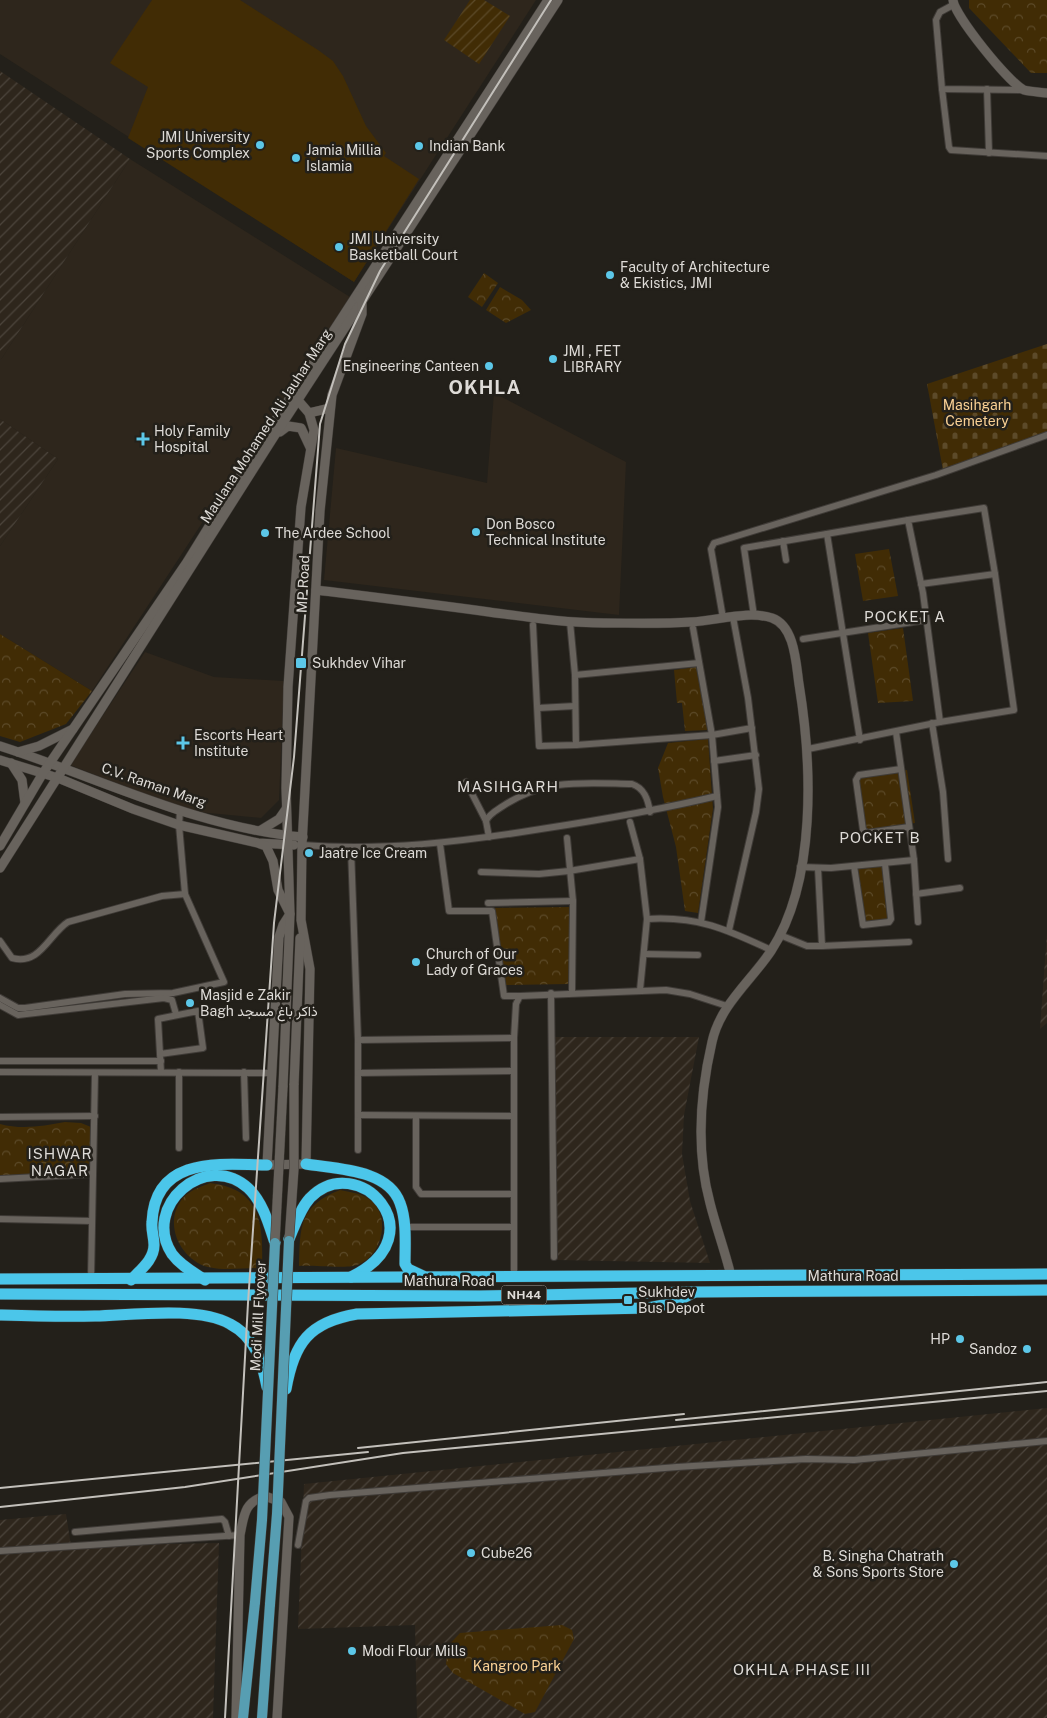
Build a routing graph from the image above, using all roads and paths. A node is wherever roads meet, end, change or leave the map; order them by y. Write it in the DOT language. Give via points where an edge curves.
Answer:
graph roads {
  1 [pos="548,0"];
  2 [pos="558,0"];
  3 [pos="953,2"];
  4 [pos="516,56"];
  5 [pos="942,89"];
  6 [pos="987,89"];
  7 [pos="1024,90"];
  8 [pos="1047,93"];
  9 [pos="989,153"];
  10 [pos="1047,156"];
  11 [pos="360,298"];
  12 [pos="295,398"];
  13 [pos="330,408"];
  14 [pos="309,414"];
  15 [pos="1047,435"];
  16 [pos="273,438"];
  17 [pos="311,452"];
  18 [pos="908,520"];
  19 [pos="827,534"];
  20 [pos="783,541"];
  21 [pos="786,560"];
  22 [pos="995,574"];
  23 [pos="921,584"];
  24 [pos="316,590"];
  25 [pos="754,616"];
  26 [pos="733,617"];
  27 [pos="723,618"];
  28 [pos="926,620"];
  29 [pos="570,622"];
  30 [pos="533,625"];
  31 [pos="693,628"];
  32 [pos="843,632"];
  33 [pos="802,639"];
  34 [pos="699,663"];
  35 [pos="575,675"];
  36 [pos="575,706"];
  37 [pos="538,708"];
  38 [pos="940,722"];
  39 [pos="932,723"];
  40 [pos="76,728"];
  41 [pos="752,728"];
  42 [pos="896,732"];
  43 [pos="712,735"];
  44 [pos="860,740"];
  45 [pos="576,745"];
  46 [pos="0,746"];
  47 [pos="808,749"];
  48 [pos="18,752"];
  49 [pos="756,755"];
  50 [pos="0,760"];
  51 [pos="714,761"];
  52 [pos="52,762"];
  53 [pos="11,763"];
  54 [pos="64,767"];
  55 [pos="901,769"];
  56 [pos="43,774"];
  57 [pos="56,778"];
  58 [pos="466,782"];
  59 [pos="286,788"];
  60 [pos="717,796"];
  61 [pos="25,803"];
  62 [pos="180,811"];
  63 [pos="650,812"];
  64 [pos="486,821"];
  65 [pos="630,822"];
  66 [pos="179,824"];
  67 [pos="909,827"];
  68 [pos="261,830"];
  69 [pos="490,837"];
  70 [pos="567,838"];
  71 [pos="288,840"];
  72 [pos="302,841"];
  73 [pos="258,843"];
  74 [pos="440,844"];
  75 [pos="0,846"];
  76 [pos="351,848"];
  77 [pos="948,858"];
  78 [pos="640,859"];
  79 [pos="914,860"];
  80 [pos="885,864"];
  81 [pos="854,866"];
  82 [pos="800,867"];
  83 [pos="0,868"];
  84 [pos="818,868"];
  85 [pos="480,872"];
  86 [pos="569,872"];
  87 [pos="960,888"];
  88 [pos="185,894"];
  89 [pos="916,894"];
  90 [pos="573,901"];
  91 [pos="488,903"];
  92 [pos="290,914"];
  93 [pos="647,919"];
  94 [pos="300,920"];
  95 [pos="701,922"];
  96 [pos="918,922"];
  97 [pos="729,930"];
  98 [pos="780,935"];
  99 [pos="0,941"];
  100 [pos="909,942"];
  101 [pos="822,946"];
  102 [pos="771,950"];
  103 [pos="644,954"];
  104 [pos="698,954"];
  105 [pos="640,990"];
  106 [pos="551,993"];
  107 [pos="572,993"];
  108 [pos="520,996"];
  109 [pos="0,998"];
  110 [pos="0,1005"];
  111 [pos="726,1006"];
  112 [pos="176,1014"];
  113 [pos="514,1038"];
  114 [pos="358,1040"];
  115 [pos="160,1058"];
  116 [pos="0,1061"];
  117 [pos="514,1071"];
  118 [pos="0,1072"];
  119 [pos="161,1072"];
  120 [pos="179,1072"];
  121 [pos="244,1072"];
  122 [pos="272,1072"];
  123 [pos="95,1073"];
  124 [pos="358,1073"];
  125 [pos="358,1115"];
  126 [pos="95,1116"];
  127 [pos="514,1116"];
  128 [pos="0,1117"];
  129 [pos="416,1117"];
  130 [pos="246,1138"];
  131 [pos="179,1148"];
  132 [pos="358,1150"];
  133 [pos="306,1164"];
  134 [pos="267,1165"];
  135 [pos="93,1174"];
  136 [pos="0,1179"];
  137 [pos="514,1194"];
  138 [pos="0,1219"];
  139 [pos="92,1221"];
  140 [pos="514,1226"];
  141 [pos="403,1227"];
  142 [pos="288,1241"];
  143 [pos="276,1243"];
  144 [pos="554,1257"];
  145 [pos="1047,1274"];
  146 [pos="731,1276"];
  147 [pos="514,1277"];
  148 [pos="427,1278"];
  149 [pos="0,1279"];
  150 [pos="347,1279"];
  151 [pos="91,1280"];
  152 [pos="130,1280"];
  153 [pos="205,1280"];
  154 [pos="1047,1290"];
  155 [pos="696,1292"];
  156 [pos="0,1294"];
  157 [pos="0,1315"];
  158 [pos="268,1397"];
  159 [pos="282,1408"];
  160 [pos="1047,1441"];
  161 [pos="240,1535"];
  162 [pos="229,1536"];
  163 [pos="298,1545"];
  164 [pos="78,1546"];
  165 [pos="0,1551"];
  166 [pos="236,1718"];
  167 [pos="243,1718"];
  168 [pos="262,1718"];
  169 [pos="277,1718"];
  1 -- 4 [label="main road, Maulana Mohamed Ali Jauhar Marg"];
  2 -- 4 [label="main road, Maulana Mohamed Ali Jauhar Marg"];
  3 -- 5 [label="street" via="942,9 936,20"];
  3 -- 7 [label="main road" via="984,49"];
  4 -- 11 [label="main road, Maulana Mohamed Ali Jauhar Marg"];
  5 -- 6 [label="street"];
  5 -- 9 [label="street" via="949,148"];
  6 -- 7 [label="street"];
  6 -- 9 [label="street"];
  7 -- 8 [label="main road"];
  9 -- 10 [label="street"];
  11 -- 12 [label="main road, Maulana Mohamed Ali Jauhar Marg"];
  11 -- 13 [label="main road, MP Road" via="362,314"];
  12 -- 14 [label="main road, MP Road"];
  12 -- 16 [label="main road, Maulana Mohamed Ali Jauhar Marg"];
  12 -- 40 [label="main road, Maulana Mohamed Ali Jauhar Marg"];
  13 -- 14 [label="main road"];
  13 -- 24 [label="main road, MP Road"];
  14 -- 17 [label="main road, MP Road" via="314,430"];
  15 -- 27 [label="street" via="936,475 712,544"];
  16 -- 17 [label="main road" via="294,425 302,428"];
  16 -- 54 [label="main road, Maulana Mohamed Ali Jauhar Marg"];
  17 -- 59 [label="main road, MP Road" via="301,507 288,687"];
  18 -- 19 [label="street"];
  18 -- 22 [label="street" via="984,508"];
  18 -- 23 [label="street"];
  19 -- 20 [label="street"];
  19 -- 32 [label="street"];
  20 -- 21 [label="street"];
  20 -- 25 [label="street" via="744,548"];
  22 -- 23 [label="street"];
  22 -- 38 [label="street" via="1014,710"];
  23 -- 28 [label="street"];
  24 -- 29 [label="main road"];
  24 -- 72 [label="main road, MP Road"];
  25 -- 26 [label="main road"];
  25 -- 47 [label="main road" via="775,619 788,634"];
  26 -- 27 [label="main road"];
  26 -- 41 [label="street"];
  27 -- 29 [label="main road" via="692,622"];
  28 -- 32 [label="street"];
  28 -- 38 [label="street"];
  29 -- 35 [label="street"];
  30 -- 37 [label="street"];
  31 -- 34 [label="street"];
  32 -- 33 [label="street"];
  32 -- 44 [label="street"];
  34 -- 35 [label="street"];
  34 -- 43 [label="street"];
  35 -- 36 [label="street"];
  36 -- 37 [label="street"];
  36 -- 45 [label="street"];
  37 -- 45 [label="street" via="539,746"];
  38 -- 39 [label="street"];
  39 -- 42 [label="street"];
  39 -- 77 [label="street" via="943,792"];
  40 -- 48 [label="main road"];
  40 -- 52 [label="main road, Maulana Mohamed Ali Jauhar Marg"];
  41 -- 43 [label="street"];
  41 -- 49 [label="street"];
  42 -- 44 [label="street"];
  42 -- 55 [label="street"];
  43 -- 45 [label="street"];
  43 -- 51 [label="street"];
  44 -- 47 [label="street"];
  46 -- 48 [label="main road, C.V. Raman Marg"];
  47 -- 82 [label="main road" via="808,807"];
  48 -- 52 [label="main road, C.V. Raman Marg"];
  49 -- 51 [label="street"];
  49 -- 97 [label="street" via="759,789 756,812"];
  50 -- 53 [label="main road, C.V. Raman Marg"];
  51 -- 60 [label="street"];
  52 -- 54 [label="main road, C.V. Raman Marg"];
  52 -- 56 [label="main road, Maulana Mohamed Ali Jauhar Marg"];
  53 -- 56 [label="main road, C.V. Raman Marg"];
  53 -- 61 [label="main road" via="22,780"];
  54 -- 57 [label="main road, Maulana Mohamed Ali Jauhar Marg"];
  54 -- 62 [label="main road, C.V. Raman Marg"];
  55 -- 67 [label="street"];
  55 -- 67 [label="street" via="860,775 856,780 863,830 867,833"];
  56 -- 57 [label="main road, C.V. Raman Marg"];
  56 -- 61 [label="main road, Maulana Mohamed Ali Jauhar Marg"];
  57 -- 66 [label="main road, C.V. Raman Marg"];
  57 -- 83 [label="main road, Maulana Mohamed Ali Jauhar Marg"];
  58 -- 64 [label="street"];
  59 -- 68 [label="main road" via="286,811"];
  59 -- 71 [label="main road, MP Road"];
  60 -- 63 [label="street"];
  60 -- 95 [label="street"];
  61 -- 75 [label="main road, Maulana Mohamed Ali Jauhar Marg"];
  62 -- 66 [label="street"];
  62 -- 68 [label="main road, C.V. Raman Marg"];
  63 -- 64 [label="street" via="644,792 632,784 560,783 524,793 493,812"];
  63 -- 69 [label="street"];
  64 -- 69 [label="street"];
  65 -- 78 [label="street"];
  66 -- 73 [label="main road, C.V. Raman Marg"];
  66 -- 88 [label="street"];
  67 -- 79 [label="street"];
  68 -- 71 [label="main road, C.V. Raman Marg"];
  69 -- 74 [label="street"];
  70 -- 86 [label="street"];
  71 -- 72 [label="main road, C.V. Raman Marg"];
  71 -- 73 [label="main road, C.V. Raman Marg"];
  71 -- 92 [label="main road, MP Road"];
  72 -- 76 [label="street"];
  72 -- 94 [label="main road, MP Road"];
  73 -- 92 [label="main road" via="266,846 273,861 278,890"];
  74 -- 76 [label="street"];
  74 -- 108 [label="street" via="449,911 492,911 504,996"];
  76 -- 114 [label="street"];
  78 -- 86 [label="street"];
  78 -- 93 [label="street"];
  79 -- 80 [label="street"];
  79 -- 89 [label="street"];
  80 -- 81 [label="street"];
  80 -- 81 [label="street" via="891,919 889,922 863,925"];
  81 -- 84 [label="street"];
  82 -- 84 [label="street"];
  82 -- 98 [label="main road" via="791,908"];
  84 -- 101 [label="street"];
  85 -- 86 [label="street"];
  86 -- 90 [label="street"];
  87 -- 89 [label="street"];
  88 -- 99 [label="street" via="162,896 68,922 48,945 23,960 12,958"];
  88 -- 109 [label="street" via="224,982 173,993 125,994 25,1008 18,1008"];
  89 -- 96 [label="street"];
  90 -- 91 [label="street"];
  90 -- 107 [label="street"];
  92 -- 122 [label="main road" via="279,937"];
  92 -- 143 [label="main road, Modi Mill Flyover, bridge"];
  93 -- 95 [label="street"];
  93 -- 103 [label="street"];
  94 -- 133 [label="main road" via="310,969"];
  94 -- 142 [label="main road, Modi Mill Flyover, bridge" via="294,1169"];
  95 -- 97 [label="street"];
  97 -- 102 [label="street"];
  98 -- 101 [label="street" via="807,946"];
  98 -- 102 [label="main road"];
  100 -- 101 [label="street"];
  102 -- 111 [label="main road"];
  103 -- 104 [label="street"];
  103 -- 105 [label="street"];
  105 -- 107 [label="street"];
  105 -- 111 [label="street" via="690,994"];
  106 -- 107 [label="street"];
  106 -- 108 [label="street"];
  106 -- 144 [label="street"];
  108 -- 113 [label="street" via="516,1004"];
  110 -- 112 [label="street" via="18,1015 164,998 172,1000"];
  111 -- 146 [label="main road" via="712,1039 700,1134 709,1203"];
  112 -- 115 [label="street" via="158,1019"];
  112 -- 115 [label="street" via="198,1011 203,1048"];
  113 -- 114 [label="street"];
  113 -- 117 [label="street"];
  114 -- 124 [label="street"];
  115 -- 116 [label="street"];
  115 -- 119 [label="street"];
  117 -- 124 [label="street"];
  117 -- 127 [label="street"];
  118 -- 123 [label="street"];
  119 -- 120 [label="street"];
  119 -- 123 [label="street"];
  120 -- 121 [label="street"];
  120 -- 131 [label="street"];
  121 -- 122 [label="street"];
  121 -- 130 [label="street"];
  122 -- 134 [label="main road"];
  123 -- 126 [label="street"];
  124 -- 125 [label="street"];
  125 -- 129 [label="street"];
  125 -- 132 [label="street"];
  126 -- 128 [label="street"];
  126 -- 135 [label="street"];
  127 -- 129 [label="street"];
  127 -- 137 [label="street"];
  129 -- 137 [label="street" via="416,1187 420,1194"];
  133 -- 134 [label="main road"];
  133 -- 141 [label="highway" via="365,1174 383,1182 401,1204"];
  134 -- 152 [label="highway" via="202,1165 176,1177 160,1193 154,1207 151,1254"];
  135 -- 136 [label="street"];
  135 -- 139 [label="street"];
  137 -- 140 [label="street"];
  138 -- 139 [label="street"];
  139 -- 151 [label="street"];
  140 -- 141 [label="street"];
  140 -- 147 [label="street"];
  141 -- 148 [label="highway" via="406,1264 413,1273"];
  142 -- 150 [label="highway, bridge" via="304,1205 316,1192 331,1185 356,1185 378,1198 389,1221 387,1246 375,1262"];
  142 -- 159 [label="main road, Modi Mill Flyover, bridge"];
  143 -- 153 [label="highway" via="261,1207 248,1188 218,1176 196,1179 171,1200 164,1222 167,1244 179,1262"];
  143 -- 158 [label="main road, Modi Mill Flyover, bridge"];
  145 -- 146 [label="highway, Mathura Road / NH44"];
  146 -- 147 [label="highway, Mathura Road / NH44"];
  147 -- 148 [label="highway, Mathura Road / NH44"];
  148 -- 150 [label="highway, Mathura Road / NH44"];
  149 -- 151 [label="highway, Mathura Road / NH44"];
  150 -- 153 [label="highway, Mathura Road / NH44"];
  151 -- 152 [label="highway, Mathura Road / NH44"];
  152 -- 153 [label="highway, Mathura Road / NH44"];
  154 -- 155 [label="highway, Mathura Road / NH44"];
  155 -- 156 [label="highway, Mathura Road / NH44" via="480,1296"];
  155 -- 159 [label="highway, bridge" via="674,1303 648,1308 337,1317 312,1331 298,1346 289,1370"];
  157 -- 158 [label="highway, bridge" via="53,1317 188,1313 220,1319 242,1332 258,1352"];
  158 -- 167 [label="main road, Modi Mill Flyover, bridge" via="262,1520"];
  159 -- 168 [label="main road, Modi Mill Flyover, bridge"];
  160 -- 163 [label="street" via="854,1460 806,1459 330,1495 306,1501"];
  161 -- 162 [label="street"];
  161 -- 166 [label="main road"];
  161 -- 169 [label="main road" via="245,1511 256,1498 273,1497 286,1508 289,1517 288,1557"];
  162 -- 164 [label="street"];
  162 -- 164 [label="street" via="222,1519 76,1532"];
  164 -- 165 [label="street"];
}
